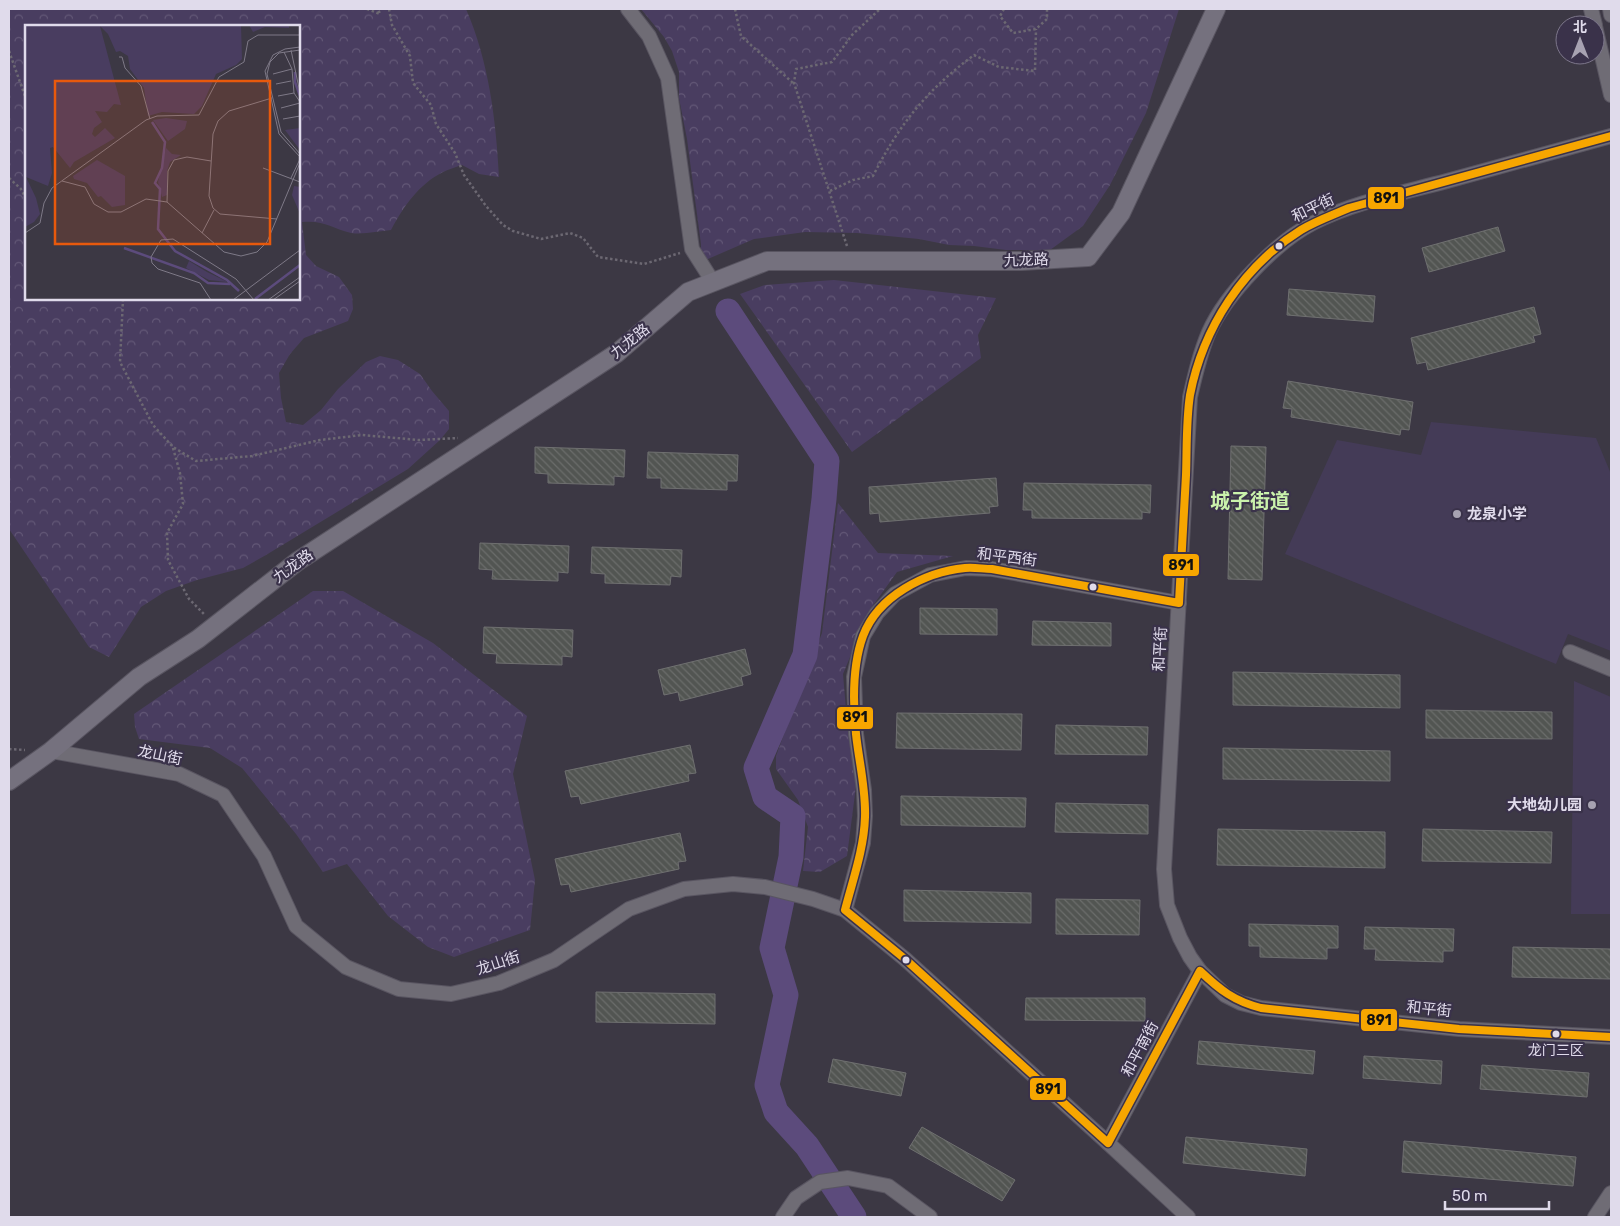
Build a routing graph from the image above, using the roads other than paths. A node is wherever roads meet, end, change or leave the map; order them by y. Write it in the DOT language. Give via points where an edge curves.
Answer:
graph roads {
  1 [pos="628,9"];
  2 [pos="1216,9"];
  3 [pos="1610,9"];
  4 [pos="1611,15"];
  5 [pos="1604,65"];
  6 [pos="1611,95"];
  7 [pos="1611,136"];
  8 [pos="713,282"];
  9 [pos="1179,603"];
  10 [pos="1570,652"];
  11 [pos="1611,669"];
  12 [pos="50,751"];
  13 [pos="9,781"];
  14 [pos="845,910"];
  15 [pos="1200,971"];
  16 [pos="1611,1037"];
  17 [pos="1108,1142"];
  18 [pos="1611,1193"];
  19 [pos="782,1217"];
  20 [pos="930,1217"];
  21 [pos="1188,1217"];
  22 [pos="1595,1217"];
  1 -- 8 [label="street" via="649,36 668,78 692,249"];
  2 -- 8 [label="main road, 九龙路" via="1121,214 1088,256 1020,261 767,261"];
  3 -- 4 [label="street"];
  5 -- 6 [label="street"];
  7 -- 9 [label="street, 和平街" via="1349,208 1296,234 1243,283 1210,330 1190,397"];
  8 -- 12 [label="main road, 九龙路" via="688,292 617,354 298,561 216,626 139,677"];
  9 -- 14 [label="street, 和平西街" via="992,569 966,568 930,575 895,594 877,613 863,636 854,677 856,734 865,816 863,843"];
  9 -- 15 [label="street, 和平街" via="1164,869 1167,905 1180,938"];
  10 -- 11 [label="street"];
  12 -- 13 [label="main road, 九龙路"];
  12 -- 14 [label="street, 龙山街" via="179,774 223,795 264,856 296,926 346,967 399,989 451,994 499,983 554,960 629,909 684,889 733,884 764,886"];
  14 -- 17 [label="street, 龙山街" via="905,959"];
  15 -- 16 [label="street, 和平街" via="1225,995 1261,1008 1459,1029"];
  15 -- 17 [label="street, 和平南街"];
  17 -- 21 [label="street, 龙山街"];
  18 -- 22 [label="street"];
  19 -- 20 [label="street" via="796,1198 820,1182 848,1178 888,1186"];
}
